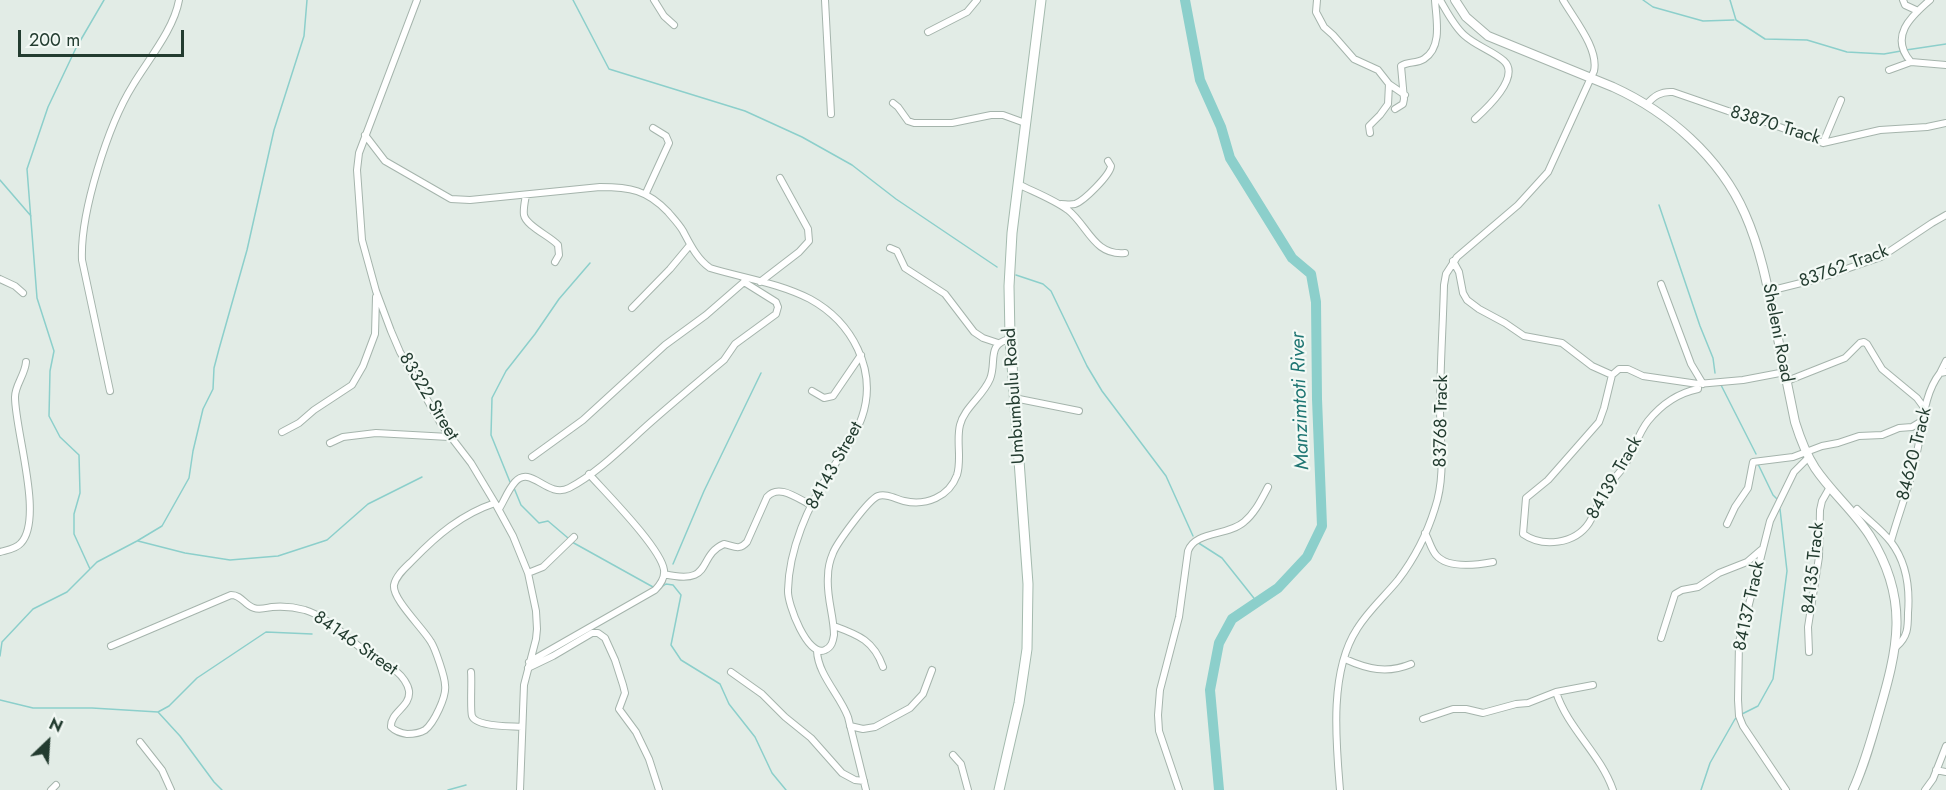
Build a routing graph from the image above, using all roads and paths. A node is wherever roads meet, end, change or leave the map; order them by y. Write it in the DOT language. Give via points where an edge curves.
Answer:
graph roads {
  1 [pos="179,0"];
  2 [pos="417,0"];
  3 [pos="654,0"];
  4 [pos="825,0"];
  5 [pos="977,0"];
  6 [pos="1041,0"];
  7 [pos="1317,0"];
  8 [pos="1435,0"];
  9 [pos="1440,0"];
  10 [pos="1455,0"];
  11 [pos="1563,0"];
  12 [pos="1904,0"];
  13 [pos="1930,0"];
  14 [pos="1918,11"];
  15 [pos="674,25"];
  16 [pos="928,32"];
  17 [pos="1911,62"];
  18 [pos="1946,65"];
  19 [pos="1889,70"];
  20 [pos="1591,77"];
  21 [pos="1389,84"];
  22 [pos="1405,95"];
  23 [pos="1841,100"];
  24 [pos="893,103"];
  25 [pos="1646,105"];
  26 [pos="1395,109"];
  27 [pos="831,114"];
  28 [pos="1474,119"];
  29 [pos="1025,123"];
  30 [pos="1946,123"];
  31 [pos="653,128"];
  32 [pos="1370,133"];
  33 [pos="365,135"];
  34 [pos="1823,143"];
  35 [pos="1108,161"];
  36 [pos="780,178"];
  37 [pos="1018,184"];
  38 [pos="646,194"];
  39 [pos="526,195"];
  40 [pos="1057,203"];
  41 [pos="1946,215"];
  42 [pos="690,244"];
  43 [pos="890,248"];
  44 [pos="1125,253"];
  45 [pos="1453,261"];
  46 [pos="555,262"];
  47 [pos="0,279"];
  48 [pos="745,280"];
  49 [pos="760,282"];
  50 [pos="1661,284"];
  51 [pos="376,291"];
  52 [pos="1768,291"];
  53 [pos="23,293"];
  54 [pos="632,308"];
  55 [pos="1010,339"];
  56 [pos="998,343"];
  57 [pos="861,355"];
  58 [pos="1946,361"];
  59 [pos="26,362"];
  60 [pos="1943,373"];
  61 [pos="1612,375"];
  62 [pos="1786,376"];
  63 [pos="1700,385"];
  64 [pos="110,391"];
  65 [pos="812,391"];
  66 [pos="1014,398"];
  67 [pos="1925,409"];
  68 [pos="1079,411"];
  69 [pos="1922,421"];
  70 [pos="282,432"];
  71 [pos="449,437"];
  72 [pos="330,443"];
  73 [pos="1808,454"];
  74 [pos="531,457"];
  75 [pos="589,474"];
  76 [pos="1268,487"];
  77 [pos="1830,487"];
  78 [pos="495,502"];
  79 [pos="811,505"];
  80 [pos="499,509"];
  81 [pos="1857,509"];
  82 [pos="1727,524"];
  83 [pos="1425,533"];
  84 [pos="574,537"];
  85 [pos="1891,542"];
  86 [pos="1762,550"];
  87 [pos="0,552"];
  88 [pos="1493,562"];
  89 [pos="528,573"];
  90 [pos="664,574"];
  91 [pos="834,626"];
  92 [pos="1661,638"];
  93 [pos="111,646"];
  94 [pos="1896,646"];
  95 [pos="817,651"];
  96 [pos="1809,652"];
  97 [pos="1345,659"];
  98 [pos="1411,664"];
  99 [pos="529,665"];
  100 [pos="883,667"];
  101 [pos="932,670"];
  102 [pos="471,672"];
  103 [pos="731,672"];
  104 [pos="1593,685"];
  105 [pos="1556,692"];
  106 [pos="1423,719"];
  107 [pos="850,726"];
  108 [pos="522,727"];
  109 [pos="140,742"];
  110 [pos="1946,746"];
  111 [pos="953,755"];
  112 [pos="1936,770"];
  113 [pos="1946,772"];
  114 [pos="864,782"];
  115 [pos="171,790"];
  116 [pos="520,790"];
  117 [pos="659,790"];
  118 [pos="866,790"];
  119 [pos="968,790"];
  120 [pos="999,790"];
  121 [pos="1179,790"];
  122 [pos="1341,790"];
  123 [pos="1613,790"];
  124 [pos="1786,790"];
  125 [pos="1853,790"];
  126 [pos="1925,790"];
  1 -- 64 [label="street" via="174,16 123,103 97,171 87,215 82,260"];
  2 -- 33 [label="street, 83322 Street"];
  3 -- 15 [label="street"];
  4 -- 27 [label="street"];
  5 -- 16 [label="street" via="967,12"];
  6 -- 29 [label="main road, Umbumbulu Road"];
  7 -- 21 [label="street" via="1316,12 1324,27 1345,50 1362,64 1378,70"];
  8 -- 22 [label="street" via="1435,44 1426,58 1402,65"];
  9 -- 28 [label="street" via="1461,33 1507,65 1504,86"];
  10 -- 20 [label="street, Sheleni Road" via="1466,17 1488,36"];
  11 -- 20 [label="street" via="1594,54"];
  12 -- 14 [label="street" via="1905,5"];
  13 -- 14 [label="street"];
  14 -- 17 [label="street" via="1907,22 1902,38 1903,50"];
  17 -- 18 [label="street"];
  17 -- 19 [label="street"];
  20 -- 25 [label="street, Sheleni Road"];
  20 -- 45 [label="street" via="1548,172 1518,205"];
  21 -- 22 [label="street"];
  21 -- 32 [label="street" via="1388,104 1369,126"];
  22 -- 26 [label="street" via="1403,104"];
  23 -- 34 [label="street"];
  24 -- 29 [label="street" via="914,123 952,123 991,115"];
  25 -- 34 [label="street, 83870 Track" via="1658,94 1673,92"];
  25 -- 52 [label="street, Sheleni Road" via="1702,150 1734,194 1762,258"];
  29 -- 37 [label="main road, Umbumbulu Road"];
  30 -- 34 [label="street, 83870 Track" via="1880,130"];
  31 -- 38 [label="street" via="666,136 669,143"];
  33 -- 39 [label="street, 84143 Street" via="386,161 451,199"];
  33 -- 51 [label="street, 83322 Street" via="358,160 359,214"];
  35 -- 40 [label="street" via="1109,174 1081,201"];
  36 -- 49 [label="street" via="808,229 809,241"];
  37 -- 40 [label="street"];
  37 -- 55 [label="main road, Umbumbulu Road" via="1009,286"];
  38 -- 39 [label="street, 84143 Street" via="600,187"];
  38 -- 42 [label="street, 84143 Street" via="680,227"];
  39 -- 46 [label="street" via="525,218 558,244"];
  40 -- 44 [label="street" via="1101,247 1114,254"];
  41 -- 52 [label="street, 83762 Track" via="1881,257"];
  42 -- 48 [label="street, 84143 Street" via="710,268"];
  42 -- 54 [label="street"];
  43 -- 56 [label="street" via="897,251 908,271 945,294 974,332"];
  45 -- 61 [label="street" via="1466,297 1491,317 1524,336 1562,343"];
  45 -- 83 [label="street, 83768 Track" via="1444,285 1440,486"];
  47 -- 53 [label="street"];
  48 -- 49 [label="street, 84143 Street"];
  48 -- 74 [label="street" via="665,345 583,420"];
  48 -- 75 [label="street" via="776,302 776,315 735,344 724,360"];
  49 -- 57 [label="street, 84143 Street" via="809,299 825,310 844,328"];
  50 -- 63 [label="street"];
  51 -- 70 [label="street" via="375,334 356,378 347,389"];
  51 -- 71 [label="street, 83322 Street" via="400,352"];
  52 -- 62 [label="street, Sheleni Road"];
  55 -- 56 [label="street"];
  55 -- 66 [label="main road, Umbumbulu Road"];
  56 -- 91 [label="street" via="985,389 960,425 958,468 947,492 921,502 876,497 834,550 828,576"];
  57 -- 65 [label="street" via="833,396 824,398"];
  57 -- 79 [label="street, 84143 Street" via="868,385 862,419"];
  58 -- 60 [label="street, 84620 Track"];
  59 -- 87 [label="street" via="15,396 31,513 21,543"];
  60 -- 67 [label="street, 84620 Track" via="1935,381"];
  61 -- 63 [label="street" via="1624,368 1643,376"];
  61 -- 63 [label="street, 84139 Track" via="1599,422 1526,500 1523,534 1551,542 1577,535 1623,468 1648,422 1671,400"];
  62 -- 63 [label="street"];
  62 -- 67 [label="street" via="1845,358 1864,342 1882,369"];
  62 -- 73 [label="street, Sheleni Road" via="1795,422"];
  66 -- 68 [label="street"];
  66 -- 120 [label="main road, Umbumbulu Road" via="1028,620 1024,674"];
  67 -- 69 [label="street, 84620 Track"];
  69 -- 73 [label="street" via="1888,434 1859,436 1822,446"];
  69 -- 85 [label="street, 84620 Track"];
  71 -- 72 [label="street" via="369,434"];
  71 -- 78 [label="street, 83322 Street"];
  73 -- 77 [label="street, Sheleni Road"];
  73 -- 82 [label="street" via="1753,462 1749,488"];
  73 -- 86 [label="street, 84137 Track" via="1787,483"];
  75 -- 80 [label="street" via="561,490 548,488 530,476 521,477"];
  75 -- 90 [label="street" via="657,554"];
  76 -- 121 [label="street" via="1243,523 1196,539 1188,551 1158,715"];
  77 -- 94 [label="street, Sheleni Road" via="1870,537 1889,576 1897,617"];
  77 -- 96 [label="street, 84135 Track" via="1820,510"];
  78 -- 80 [label="street, 83322 Street"];
  78 -- 93 [label="street, 84146 Street" via="465,516 437,536 396,580 396,597 431,642 445,682 445,693 433,721 421,732 404,733 391,727 391,720 408,696 400,675 324,618 297,608 255,609 231,595"];
  79 -- 90 [label="street" via="782,491 772,492 743,546 722,545 690,577"];
  79 -- 95 [label="street, 84143 Street" via="794,553 788,599 797,624"];
  80 -- 89 [label="street, 83322 Street"];
  81 -- 85 [label="street"];
  83 -- 88 [label="street" via="1436,555 1444,561 1461,565"];
  83 -- 97 [label="street, 83768 Track" via="1404,572 1356,630"];
  84 -- 89 [label="street" via="543,567"];
  85 -- 94 [label="street" via="1905,570 1909,592 1906,635"];
  86 -- 92 [label="street" via="1747,562 1676,594"];
  86 -- 124 [label="street, 84137 Track" via="1739,642 1739,716"];
  89 -- 99 [label="street, 83322 Street" via="537,629"];
  90 -- 99 [label="street" via="655,590"];
  91 -- 95 [label="street" via="833,643"];
  91 -- 100 [label="street" via="869,643"];
  94 -- 125 [label="street, Sheleni Road" via="1864,764"];
  95 -- 107 [label="street, 84143 Street" via="819,663 844,706"];
  97 -- 98 [label="street" via="1383,670"];
  97 -- 122 [label="street, 83768 Track" via="1339,684 1336,737"];
  99 -- 108 [label="street, 83322 Street"];
  99 -- 117 [label="street" via="592,633 601,634 625,691 620,710 636,732"];
  101 -- 107 [label="street" via="923,694 910,708 875,727"];
  102 -- 108 [label="street" via="474,720"];
  103 -- 114 [label="street" via="811,738 842,772"];
  104 -- 105 [label="street"];
  105 -- 106 [label="street" via="1483,713 1459,708"];
  105 -- 123 [label="street"];
  107 -- 114 [label="street, 84143 Street"];
  108 -- 116 [label="street, 83322 Street"];
  109 -- 115 [label="street" via="162,770"];
  110 -- 112 [label="street"];
  111 -- 119 [label="street" via="961,764"];
  112 -- 113 [label="street"];
  112 -- 126 [label="street"];
  114 -- 118 [label="street, 84143 Street"];
}
